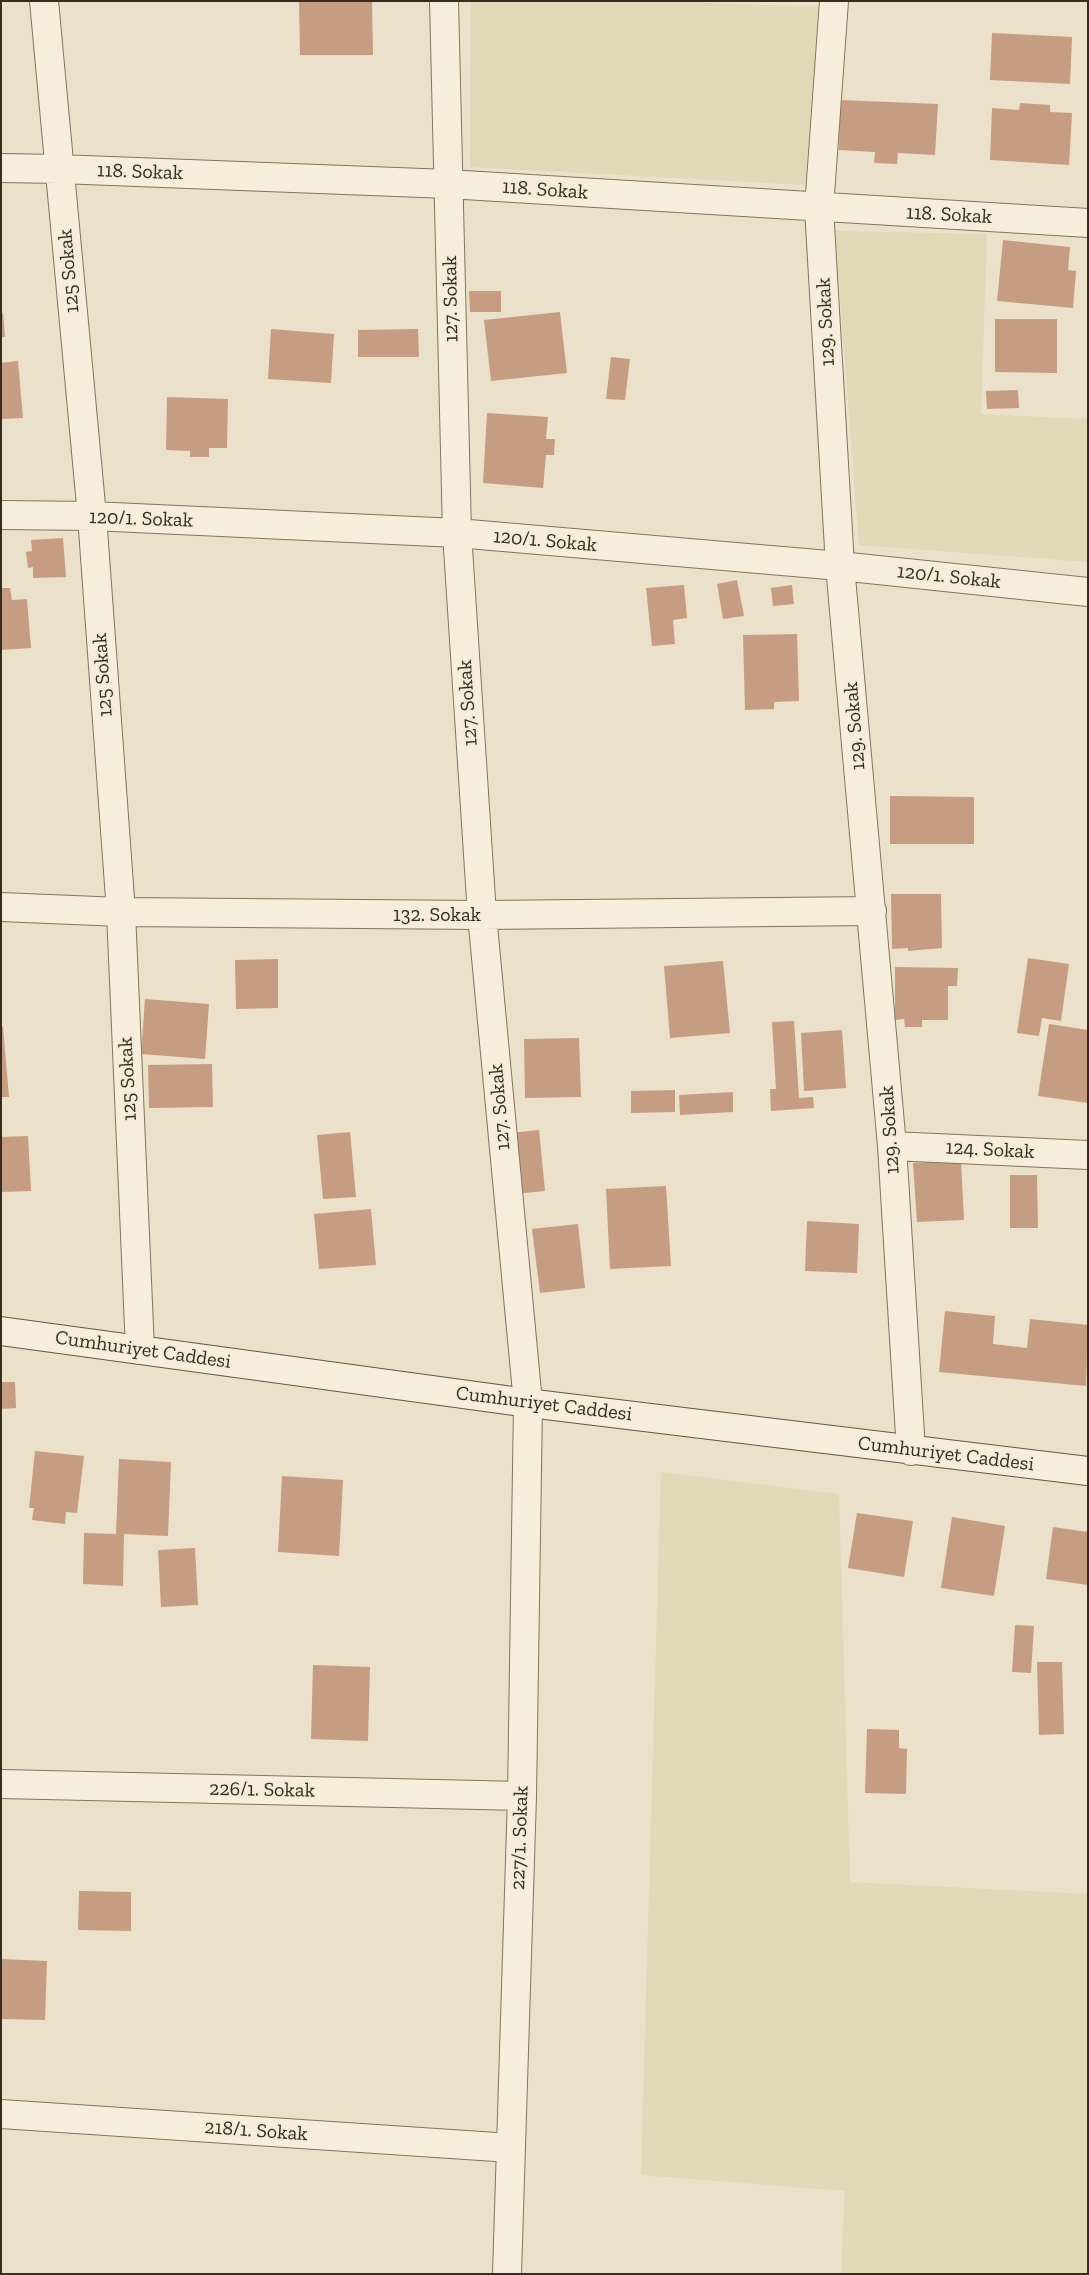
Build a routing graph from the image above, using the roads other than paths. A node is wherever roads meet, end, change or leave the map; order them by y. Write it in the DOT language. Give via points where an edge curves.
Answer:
graph roads {
  1 [pos="44,1"];
  2 [pos="444,1"];
  3 [pos="834,1"];
  4 [pos="1,168"];
  5 [pos="59,169"];
  6 [pos="448,184"];
  7 [pos="820,208"];
  8 [pos="1088,223"];
  9 [pos="1,515"];
  10 [pos="92,516"];
  11 [pos="457,533"];
  12 [pos="840,566"];
  13 [pos="1088,592"];
  14 [pos="1,907"];
  15 [pos="872,911"];
  16 [pos="120,912"];
  17 [pos="482,915"];
  18 [pos="892,1146"];
  19 [pos="1088,1155"];
  20 [pos="1,1331"];
  21 [pos="140,1350"];
  22 [pos="528,1403"];
  23 [pos="911,1451"];
  24 [pos="1088,1470"];
  25 [pos="1,1784"];
  26 [pos="522,1796"];
  27 [pos="1,2114"];
  28 [pos="511,2148"];
  29 [pos="507,2274"];
  1 -- 5 [label="street, 125 Sokak"];
  2 -- 6 [label="street, 127. Sokak"];
  3 -- 7 [label="street, 129. Sokak"];
  4 -- 5 [label="street, 118. Sokak"];
  5 -- 6 [label="street, 118. Sokak"];
  5 -- 10 [label="street, 125 Sokak"];
  6 -- 7 [label="street, 118. Sokak"];
  6 -- 11 [label="street, 127. Sokak"];
  7 -- 8 [label="street, 118. Sokak"];
  7 -- 12 [label="street, 129. Sokak"];
  9 -- 10 [label="street, 120/1. Sokak"];
  10 -- 11 [label="street, 120/1. Sokak"];
  10 -- 16 [label="street, 125 Sokak"];
  11 -- 12 [label="street, 120/1. Sokak"];
  11 -- 17 [label="street, 127. Sokak"];
  12 -- 13 [label="street, 120/1. Sokak"];
  12 -- 15 [label="street, 129. Sokak"];
  14 -- 16 [label="street, 132. Sokak"];
  15 -- 17 [label="street, 132. Sokak"];
  15 -- 18 [label="street, 129. Sokak"];
  16 -- 17 [label="street, 132. Sokak"];
  16 -- 21 [label="street, 125 Sokak"];
  17 -- 22 [label="street, 127. Sokak"];
  18 -- 19 [label="street, 124. Sokak"];
  18 -- 23 [label="street, 129. Sokak"];
  20 -- 21 [label="street, Cumhuriyet Caddesi"];
  21 -- 22 [label="street, Cumhuriyet Caddesi"];
  22 -- 23 [label="street, Cumhuriyet Caddesi"];
  22 -- 26 [label="street, 227/1. Sokak"];
  23 -- 24 [label="street, Cumhuriyet Caddesi"];
  25 -- 26 [label="street, 226/1. Sokak"];
  26 -- 28 [label="street, 227/1. Sokak"];
  27 -- 28 [label="street, 218/1. Sokak"];
  28 -- 29 [label="street, 227/1. Sokak"];
}
